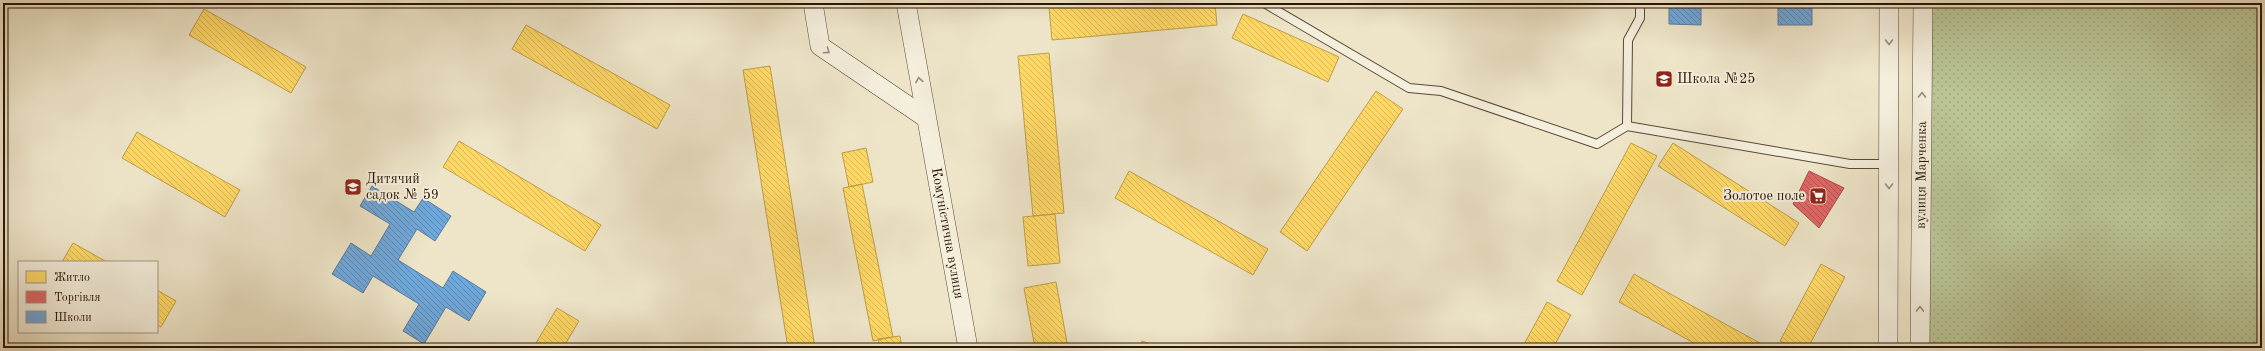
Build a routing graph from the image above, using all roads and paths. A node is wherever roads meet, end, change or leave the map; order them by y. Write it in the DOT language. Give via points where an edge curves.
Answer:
graph roads {
  1 [pos="813,3"];
  2 [pos="906,3"];
  3 [pos="1264,3"];
  4 [pos="1640,3"];
  5 [pos="1889,3"];
  6 [pos="1923,3"];
  7 [pos="926,118"];
  8 [pos="1627,126"];
  9 [pos="1889,164"];
  10 [pos="968,348"];
  11 [pos="1888,348"];
  12 [pos="1920,348"];
  1 -- 7 [label="street, one-way" via="820,46"];
  7 -- 2 [label="street, Комуністична вулиця, one-way"];
  3 -- 8 [label="lane" via="1409,88 1441,91 1597,144"];
  4 -- 8 [label="lane" via="1640,18 1628,40"];
  5 -- 9 [label="street, one-way"];
  12 -- 6 [label="street, вулиця Марченка, one-way"];
  7 -- 10 [label="street, Комуністична вулиця"];
  8 -- 9 [label="lane" via="1850,164"];
  9 -- 11 [label="street, one-way"];
}
